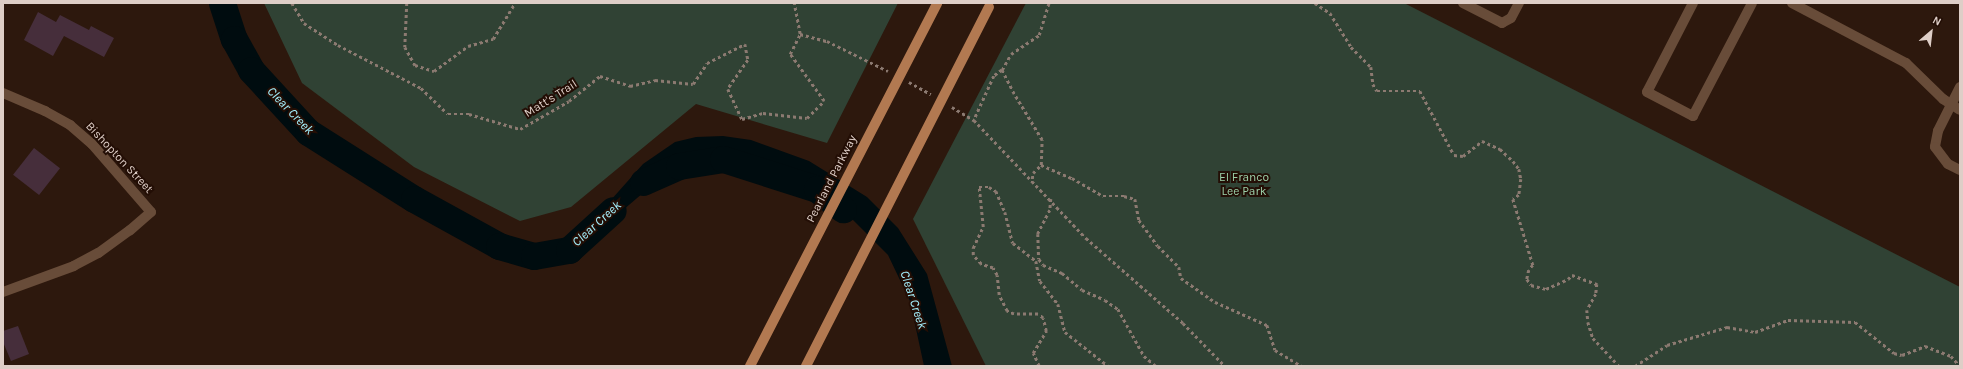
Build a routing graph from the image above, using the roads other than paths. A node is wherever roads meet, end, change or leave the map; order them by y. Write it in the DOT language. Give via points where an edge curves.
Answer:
graph roads {
  1 [pos="937,3"];
  2 [pos="1463,3"];
  3 [pos="1519,3"];
  4 [pos="1693,3"];
  5 [pos="1752,3"];
  6 [pos="1792,3"];
  7 [pos="989,7"];
  8 [pos="1960,87"];
  9 [pos="3,92"];
  10 [pos="1950,105"];
  11 [pos="1960,110"];
  12 [pos="1960,170"];
  13 [pos="3,292"];
  14 [pos="750,366"];
  15 [pos="806,366"];
  1 -- 14 [label="main road, Pearland Parkway, bridge"];
  2 -- 3 [label="street" via="1502,23 1511,18"];
  4 -- 5 [label="street" via="1647,92 1693,116"];
  6 -- 10 [label="street" via="1906,62"];
  7 -- 15 [label="main road, bridge"];
  8 -- 10 [label="street"];
  9 -- 13 [label="street, Bishopton Street" via="70,125 92,144 151,212 92,256 62,271"];
  10 -- 11 [label="street"];
  10 -- 12 [label="street" via="1938,131 1935,147 1948,164"];
}
